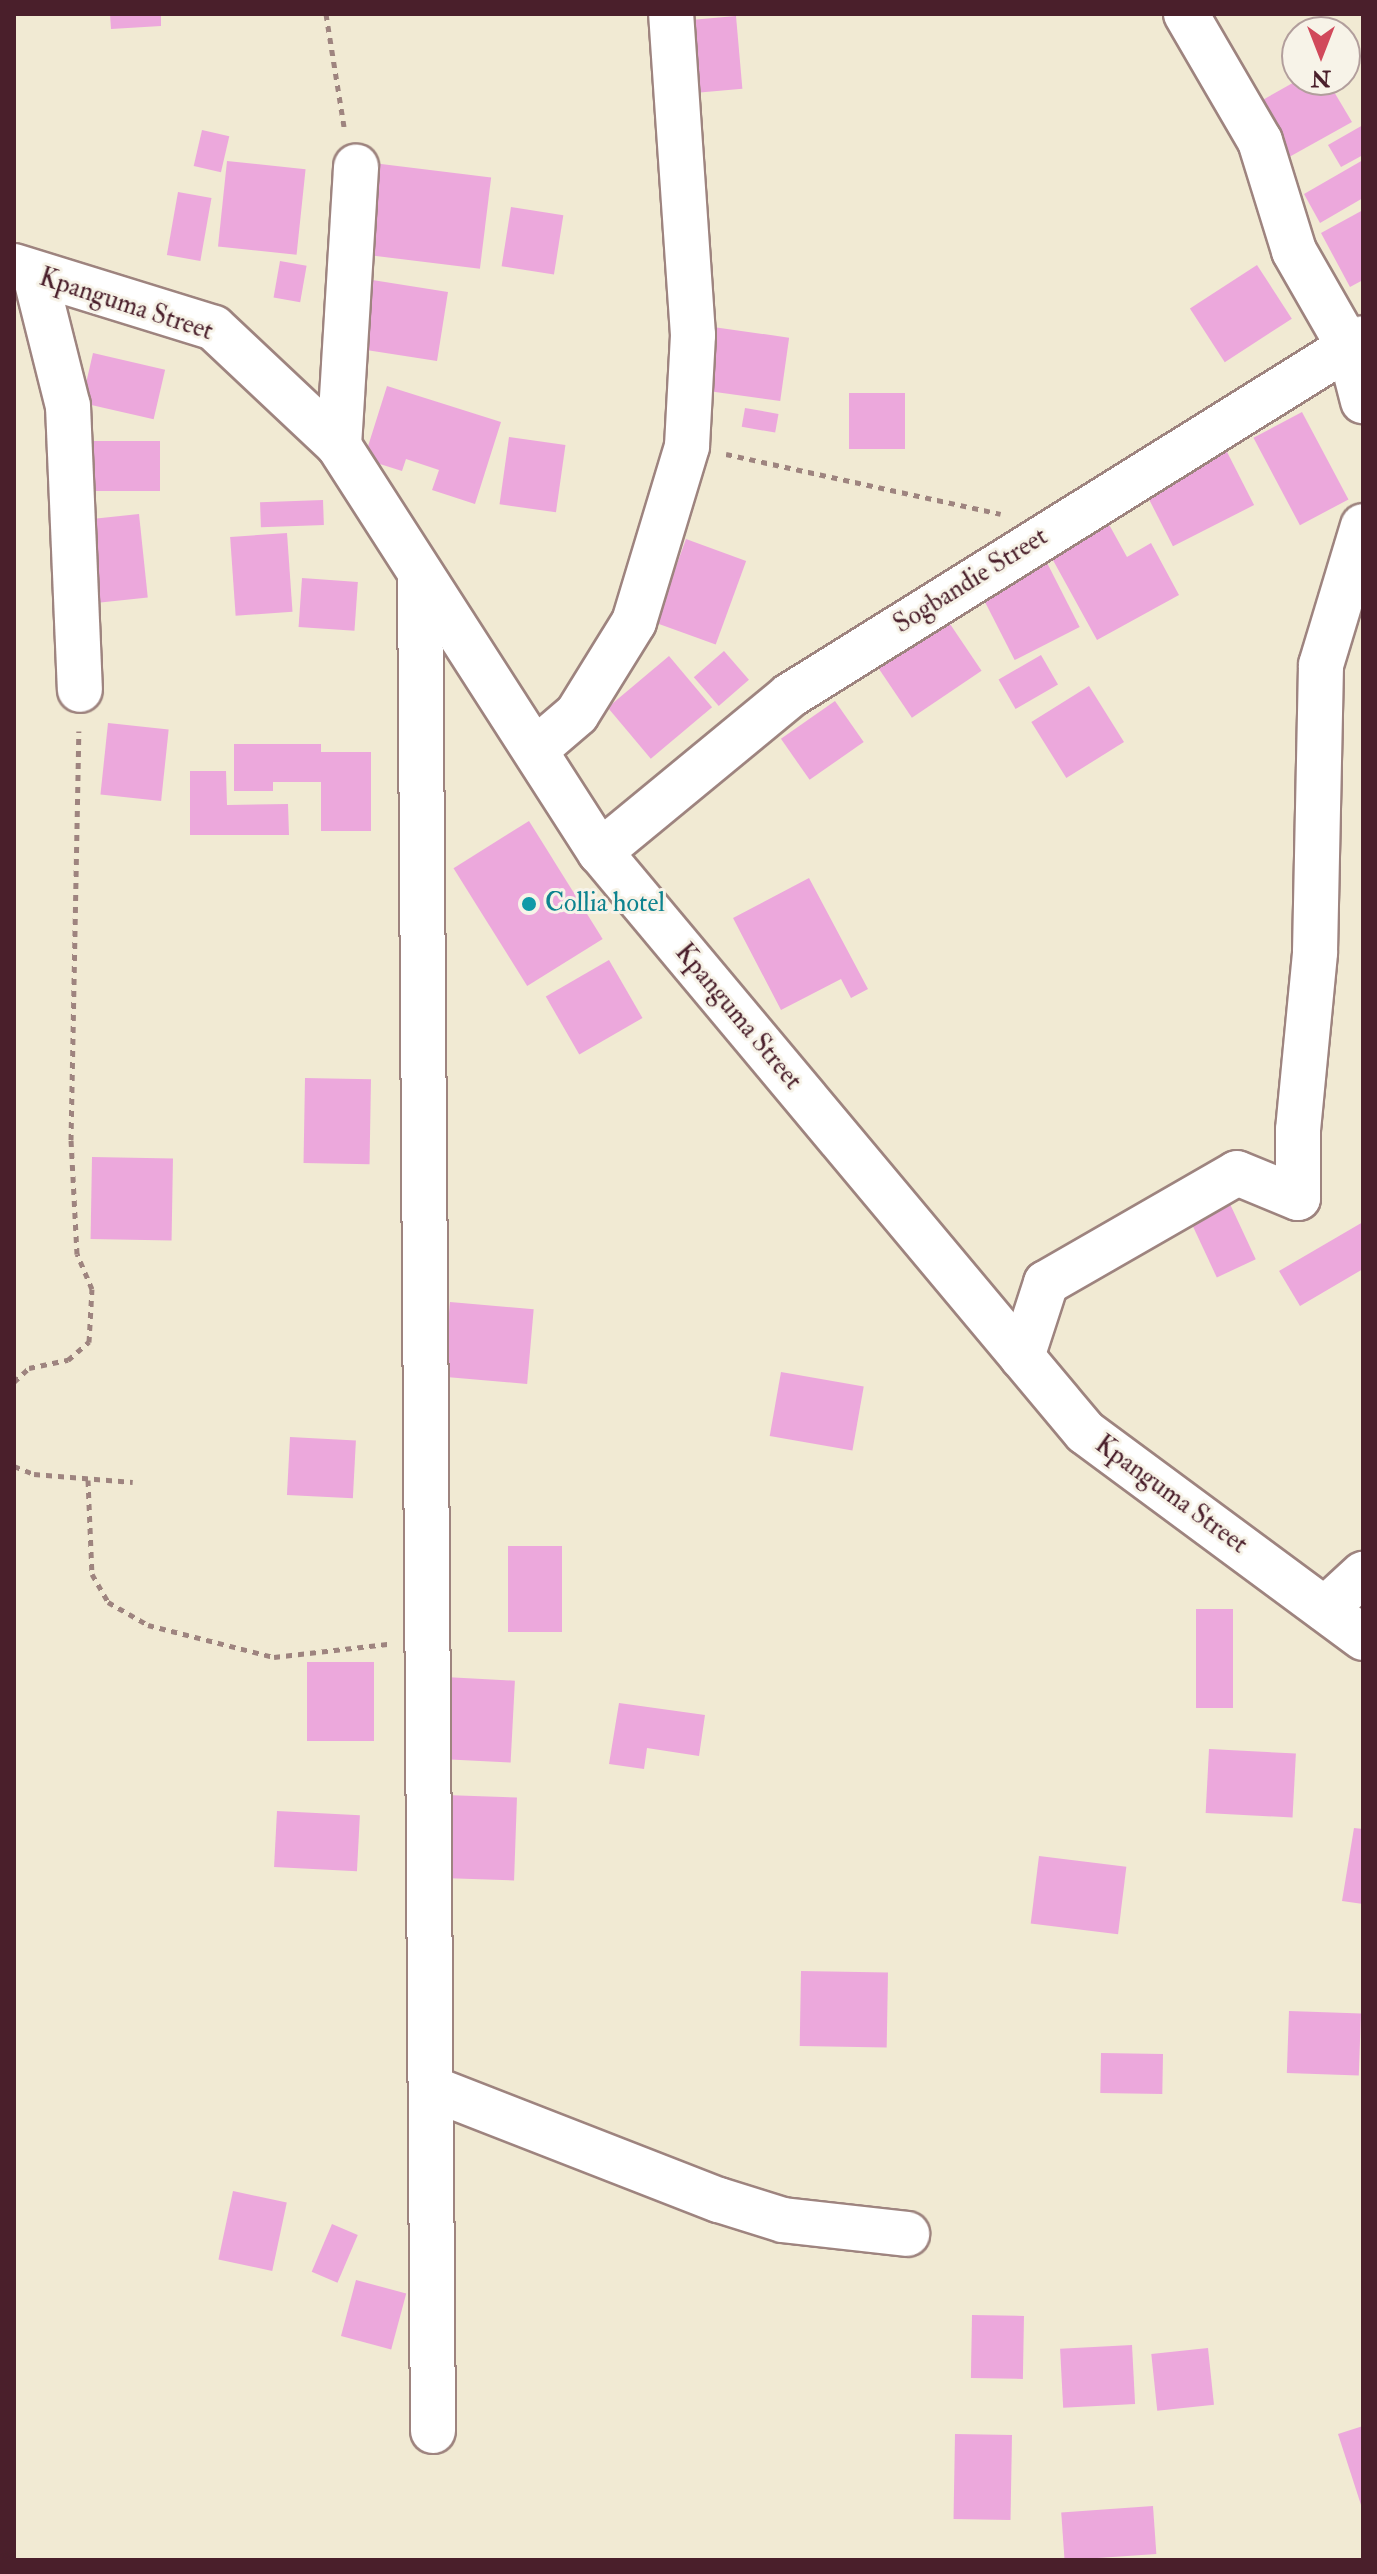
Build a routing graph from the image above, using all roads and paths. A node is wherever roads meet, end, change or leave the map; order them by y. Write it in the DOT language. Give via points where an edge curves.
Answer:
graph roads {
  1 [pos="326,14"];
  2 [pos="671,14"];
  3 [pos="1186,14"];
  4 [pos="356,167"];
  5 [pos="24,270"];
  6 [pos="1356,343"];
  7 [pos="1363,401"];
  8 [pos="339,446"];
  9 [pos="687,446"];
  10 [pos="1363,526"];
  11 [pos="1035,541"];
  12 [pos="420,575"];
  13 [pos="80,690"];
  14 [pos="535,750"];
  15 [pos="600,852"];
  16 [pos="1022,1357"];
  17 [pos="14,1382"];
  18 [pos="14,1466"];
  19 [pos="88,1480"];
  20 [pos="133,1482"];
  21 [pos="1363,1574"];
  22 [pos="1325,1609"];
  23 [pos="1363,1638"];
  24 [pos="428,1639"];
  25 [pos="431,2088"];
  26 [pos="907,2234"];
  27 [pos="433,2431"];
  1 -- 4 [label="path" via="337,106"];
  2 -- 9 [label="street" via="693,335"];
  3 -- 6 [label="street" via="1260,141 1294,251"];
  4 -- 8 [label="street"];
  5 -- 8 [label="street, Kpanguma Street" via="214,328"];
  5 -- 13 [label="street" via="68,406"];
  6 -- 7 [label="street"];
  6 -- 11 [label="street, Sogbandie Street"];
  8 -- 12 [label="street, Kpanguma Street"];
  9 -- 11 [label="path" via="1017,518"];
  9 -- 14 [label="street" via="634,622 577,714"];
  10 -- 16 [label="street" via="1321,665 1315,952 1298,1130 1298,1198 1237,1173 1046,1283"];
  11 -- 15 [label="street, Sogbandie Street" via="789,696"];
  12 -- 14 [label="street, Kpanguma Street"];
  12 -- 24 [label="street"];
  13 -- 17 [label="path" via="71,1140 77,1254 92,1289 89,1342 68,1360 29,1368"];
  14 -- 15 [label="street, Kpanguma Street"];
  15 -- 16 [label="street, Kpanguma Street"];
  16 -- 22 [label="street, Kpanguma Street" via="1085,1432"];
  18 -- 19 [label="path" via="34,1474"];
  19 -- 20 [label="path"];
  19 -- 24 [label="path" via="92,1574 108,1602 148,1625 274,1657"];
  21 -- 22 [label="street"];
  22 -- 23 [label="street, Kpanguma Street"];
  24 -- 25 [label="street"];
  25 -- 26 [label="street" via="783,2220"];
  25 -- 27 [label="street"];
}
